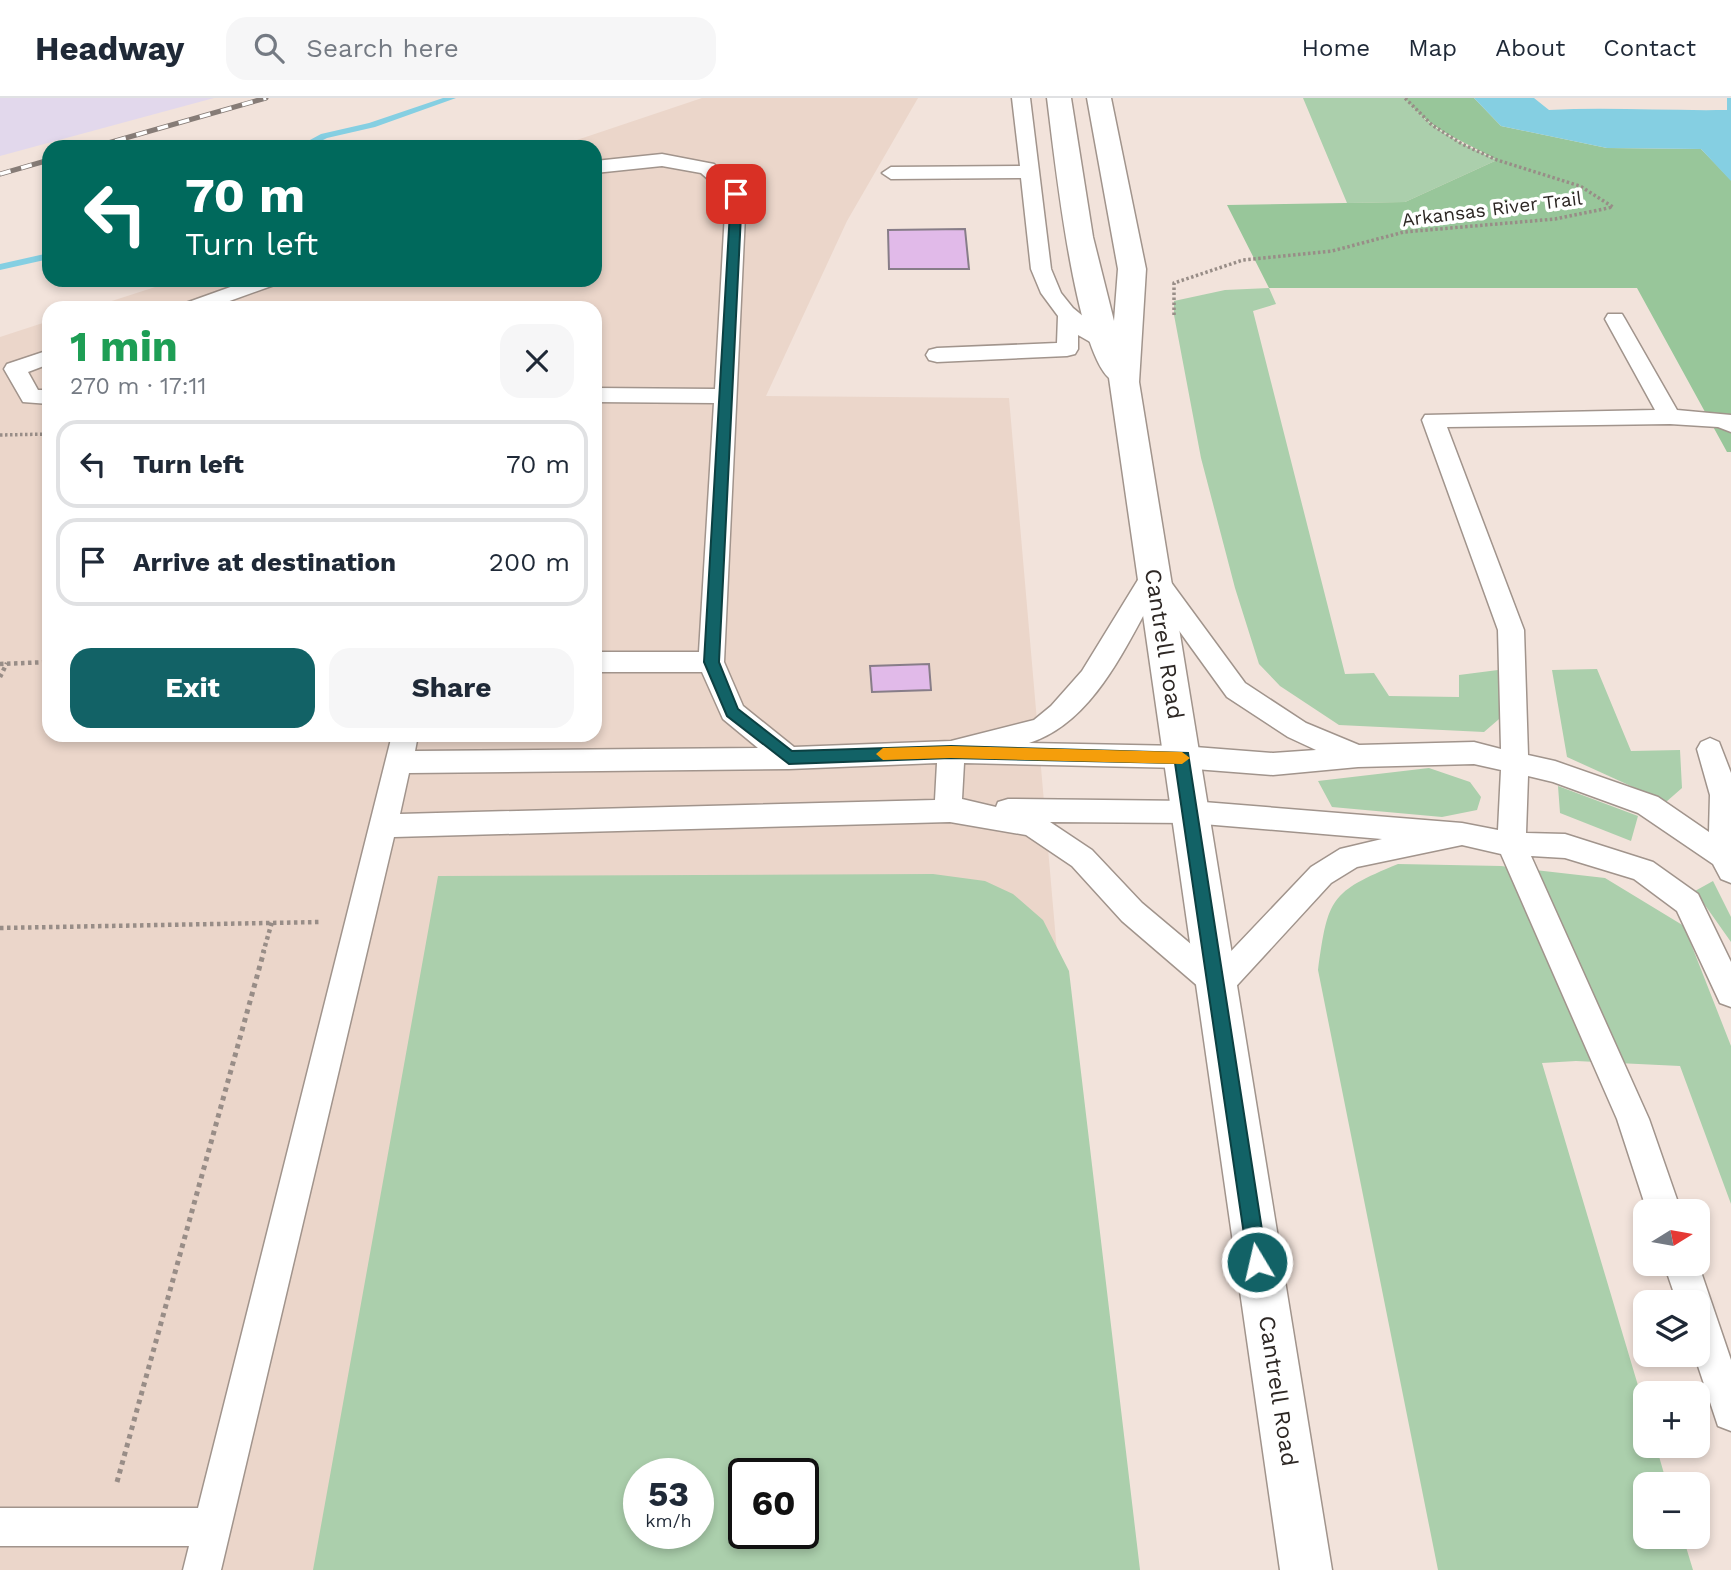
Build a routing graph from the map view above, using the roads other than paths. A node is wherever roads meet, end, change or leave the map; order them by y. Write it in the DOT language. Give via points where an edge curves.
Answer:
graph roads {
  1 [pos="1021,98"];
  2 [pos="1059,98"];
  3 [pos="1099,98"];
  4 [pos="602,166"];
  5 [pos="1030,172"];
  6 [pos="891,173"];
  7 [pos="250,287"];
  8 [pos="210,301"];
  9 [pos="1068,315"];
  10 [pos="1615,319"];
  11 [pos="1106,344"];
  12 [pos="937,355"];
  13 [pos="42,360"];
  14 [pos="8,372"];
  15 [pos="1124,382"];
  16 [pos="602,395"];
  17 [pos="726,396"];
  18 [pos="42,397"];
  19 [pos="1670,417"];
  20 [pos="1731,425"];
  21 [pos="1153,576"];
  22 [pos="602,662"];
  23 [pos="712,662"];
  24 [pos="402,748"];
  25 [pos="1710,749"];
  26 [pos="951,752"];
  27 [pos="1357,756"];
  28 [pos="1182,757"];
  29 [pos="789,758"];
  30 [pos="1515,763"];
  31 [pos="948,810"];
  32 [pos="1191,812"];
  33 [pos="383,826"];
  34 [pos="1462,834"];
  35 [pos="1511,844"];
  36 [pos="1727,863"];
  37 [pos="1218,985"];
  38 [pos="1731,994"];
  39 [pos="1660,1199"];
  40 [pos="1710,1349"];
  41 [pos="1731,1413"];
  42 [pos="0,1527"];
  43 [pos="213,1527"];
  44 [pos="202,1570"];
  45 [pos="1306,1570"];
  1 -- 5 [label="lane"];
  2 -- 11 [label="main road, Cantrell Road" via="1087,268"];
  3 -- 15 [label="main road, Cantrell Road" via="1132,269"];
  4 -- 17 [label="lane" via="662,160 707,168 736,194"];
  5 -- 6 [label="lane"];
  5 -- 9 [label="lane" via="1041,269 1047,290"];
  7 -- 8 [label="lane"];
  9 -- 11 [label="lane" via="1081,330"];
  9 -- 12 [label="lane" via="1067,349"];
  10 -- 19 [label="lane"];
  11 -- 15 [label="main road, Cantrell Road"];
  13 -- 14 [label="lane"];
  14 -- 18 [label="lane" via="31,397"];
  15 -- 21 [label="main road, Cantrell Road"];
  16 -- 17 [label="lane"];
  17 -- 23 [label="lane"];
  19 -- 20 [label="lane" via="1723,420"];
  19 -- 30 [label="lane" via="1433,420 1511,630"];
  21 -- 26 [label="lane" via="1096,671 1068,706 1042,728"];
  21 -- 27 [label="lane" via="1236,690 1297,730"];
  21 -- 28 [label="main road, Cantrell Road"];
  22 -- 23 [label="lane"];
  23 -- 29 [label="lane" via="732,712"];
  24 -- 29 [label="lane"];
  24 -- 33 [label="lane"];
  25 -- 36 [label="lane" via="1724,794"];
  26 -- 28 [label="lane"];
  26 -- 29 [label="lane"];
  26 -- 31 [label="lane"];
  27 -- 28 [label="lane" via="1273,764"];
  27 -- 30 [label="lane" via="1474,753"];
  28 -- 32 [label="main road, Cantrell Road"];
  30 -- 35 [label="lane"];
  30 -- 36 [label="lane" via="1648,805"];
  31 -- 32 [label="lane"];
  31 -- 33 [label="lane"];
  31 -- 37 [label="lane" via="1033,825 1082,858 1132,912"];
  32 -- 34 [label="lane"];
  32 -- 37 [label="main road, Cantrell Road"];
  33 -- 43 [label="lane"];
  34 -- 35 [label="lane"];
  34 -- 37 [label="lane" via="1350,857 1321,875"];
  35 -- 38 [label="lane" via="1565,846 1643,870 1688,903"];
  35 -- 39 [label="lane" via="1633,1119"];
  37 -- 45 [label="main road, Cantrell Road"];
  40 -- 41 [label="lane"];
  42 -- 43 [label="lane"];
  43 -- 44 [label="lane"];
}
